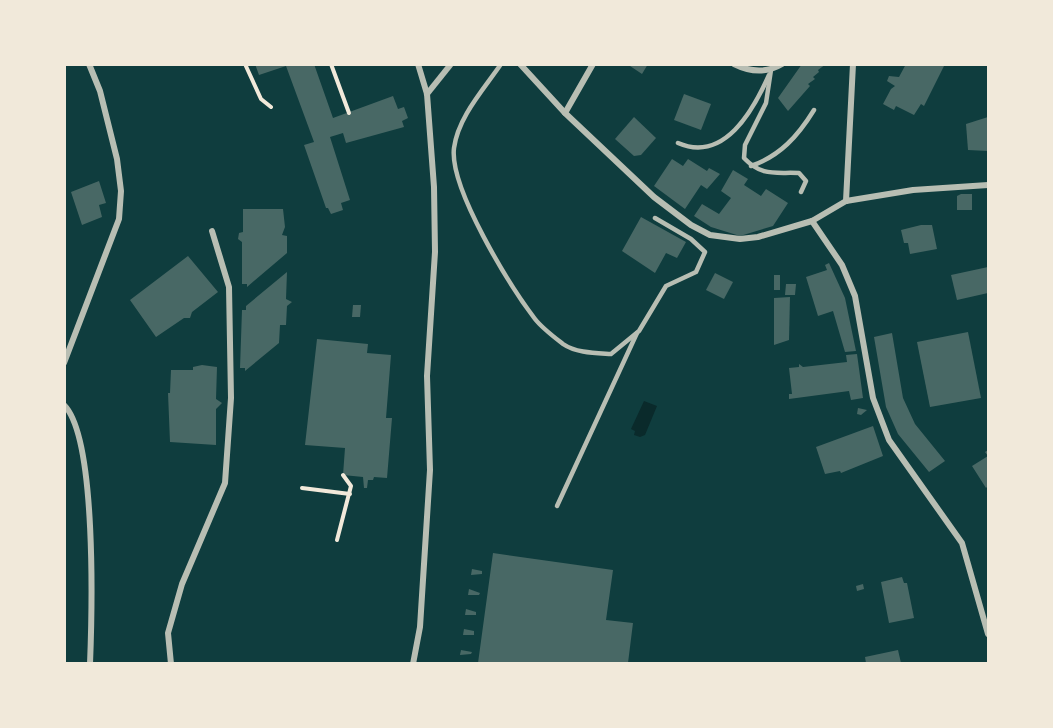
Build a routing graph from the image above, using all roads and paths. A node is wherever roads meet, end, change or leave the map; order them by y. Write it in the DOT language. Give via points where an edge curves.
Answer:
graph roads {
  1 [pos="89,64"];
  2 [pos="245,64"];
  3 [pos="331,64"];
  4 [pos="418,64"];
  5 [pos="451,64"];
  6 [pos="501,64"];
  7 [pos="520,64"];
  8 [pos="593,64"];
  9 [pos="734,64"];
  10 [pos="782,64"];
  11 [pos="853,64"];
  12 [pos="771,70"];
  13 [pos="428,94"];
  14 [pos="271,107"];
  15 [pos="814,110"];
  16 [pos="349,113"];
  17 [pos="565,113"];
  18 [pos="678,142"];
  19 [pos="751,166"];
  20 [pos="988,185"];
  21 [pos="801,192"];
  22 [pos="846,201"];
  23 [pos="655,218"];
  24 [pos="812,221"];
  25 [pos="212,231"];
  26 [pos="639,331"];
  27 [pos="64,363"];
  28 [pos="64,405"];
  29 [pos="343,475"];
  30 [pos="302,488"];
  31 [pos="350,494"];
  32 [pos="557,506"];
  33 [pos="336,540"];
  34 [pos="988,634"];
  35 [pos="90,663"];
  36 [pos="171,663"];
  37 [pos="413,663"];
  1 -- 27 [label="street" via="117,159 119,219"];
  2 -- 14 [label="path" via="261,99"];
  3 -- 16 [label="path"];
  4 -- 13 [label="street"];
  5 -- 13 [label="street"];
  6 -- 26 [label="lane" via="464,119 454,148 467,205 536,320 564,345 587,353 611,354"];
  7 -- 17 [label="street"];
  8 -- 17 [label="street"];
  9 -- 12 [label="street" via="752,71"];
  10 -- 12 [label="street"];
  11 -- 22 [label="street"];
  12 -- 18 [label="lane" via="759,98 729,135 712,147 701,149"];
  12 -- 19 [label="lane" via="766,103 745,145 744,158"];
  13 -- 37 [label="street" via="435,252 427,376 430,470 420,627"];
  15 -- 19 [label="lane" via="788,144"];
  17 -- 24 [label="street" via="654,197 710,235 758,237"];
  19 -- 21 [label="lane" via="773,175 799,172 806,181"];
  20 -- 22 [label="street" via="913,190"];
  22 -- 24 [label="street"];
  23 -- 26 [label="lane" via="705,252 696,273 666,286"];
  24 -- 34 [label="street" via="842,265 855,296 873,398 889,440 962,543"];
  25 -- 36 [label="street" via="229,287 231,398 225,483 182,584 168,633"];
  26 -- 32 [label="lane"];
  28 -- 35 [label="street" via="82,444 92,572"];
  29 -- 31 [label="path" via="351,486"];
  30 -- 31 [label="path"];
  31 -- 33 [label="path"];
}
